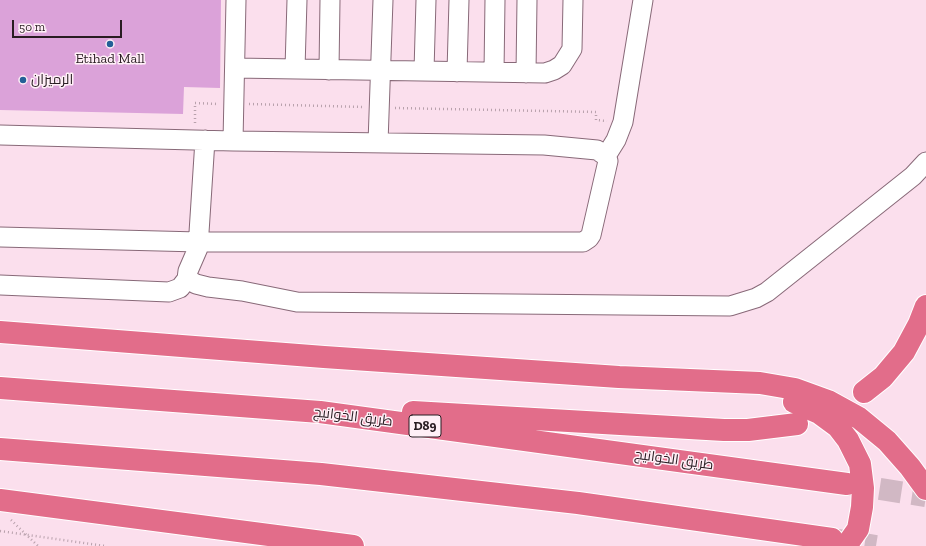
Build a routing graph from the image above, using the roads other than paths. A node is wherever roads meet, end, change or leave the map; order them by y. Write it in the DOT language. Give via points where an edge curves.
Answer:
graph roads {
  1 [pos="236,0"];
  2 [pos="297,0"];
  3 [pos="330,0"];
  4 [pos="383,0"];
  5 [pos="426,0"];
  6 [pos="459,0"];
  7 [pos="495,0"];
  8 [pos="527,0"];
  9 [pos="573,0"];
  10 [pos="643,0"];
  11 [pos="235,68"];
  12 [pos="295,69"];
  13 [pos="329,70"];
  14 [pos="380,70"];
  15 [pos="424,71"];
  16 [pos="457,72"];
  17 [pos="494,72"];
  18 [pos="526,73"];
  19 [pos="0,135"];
  20 [pos="206,140"];
  21 [pos="233,141"];
  22 [pos="378,143"];
  23 [pos="606,156"];
  24 [pos="926,162"];
  25 [pos="0,237"];
  26 [pos="190,242"];
  27 [pos="187,275"];
  28 [pos="0,285"];
  29 [pos="926,306"];
  30 [pos="0,332"];
  31 [pos="619,377"];
  32 [pos="0,388"];
  33 [pos="864,392"];
  34 [pos="320,412"];
  35 [pos="796,424"];
  36 [pos="0,449"];
  37 [pos="847,484"];
  38 [pos="926,489"];
  39 [pos="4,508"];
  40 [pos="839,542"];
  41 [pos="353,546"];
  1 -- 11 [label="lane"];
  2 -- 12 [label="lane"];
  3 -- 13 [label="lane"];
  4 -- 14 [label="lane"];
  5 -- 15 [label="lane"];
  6 -- 16 [label="lane"];
  7 -- 17 [label="lane"];
  8 -- 18 [label="lane"];
  9 -- 18 [label="lane" via="572,49 568,58 554,70 545,73"];
  10 -- 23 [label="lane" via="623,122"];
  11 -- 12 [label="lane"];
  11 -- 21 [label="lane"];
  12 -- 13 [label="lane"];
  13 -- 14 [label="lane"];
  14 -- 15 [label="lane"];
  14 -- 22 [label="lane"];
  15 -- 16 [label="lane"];
  16 -- 17 [label="lane"];
  17 -- 18 [label="lane"];
  19 -- 20 [label="lane"];
  20 -- 21 [label="lane"];
  20 -- 26 [label="lane"];
  21 -- 22 [label="lane"];
  22 -- 23 [label="lane" via="544,145 597,150"];
  23 -- 26 [label="lane" via="608,167 591,234 583,242"];
  24 -- 27 [label="lane" via="913,176 767,292 730,306 297,302 208,287 196,284"];
  25 -- 26 [label="lane"];
  26 -- 27 [label="lane" via="182,254"];
  27 -- 28 [label="lane" via="180,288 169,292"];
  29 -- 33 [label="highway" via="904,352 882,377"];
  30 -- 31 [label="highway"];
  31 -- 38 [label="highway" via="760,383 802,391 828,401 859,418 887,441"];
  31 -- 40 [label="highway" via="646,386 675,391 790,401 819,413 848,440 860,464 863,488 858,529"];
  32 -- 34 [label="highway, طريق الخوانيج / D89"];
  34 -- 35 [label="highway" via="454,414 724,430"];
  34 -- 37 [label="highway, طريق الخوانيج / D89"];
  36 -- 40 [label="highway" via="321,474 578,503"];
  39 -- 41 [label="highway"];
}
